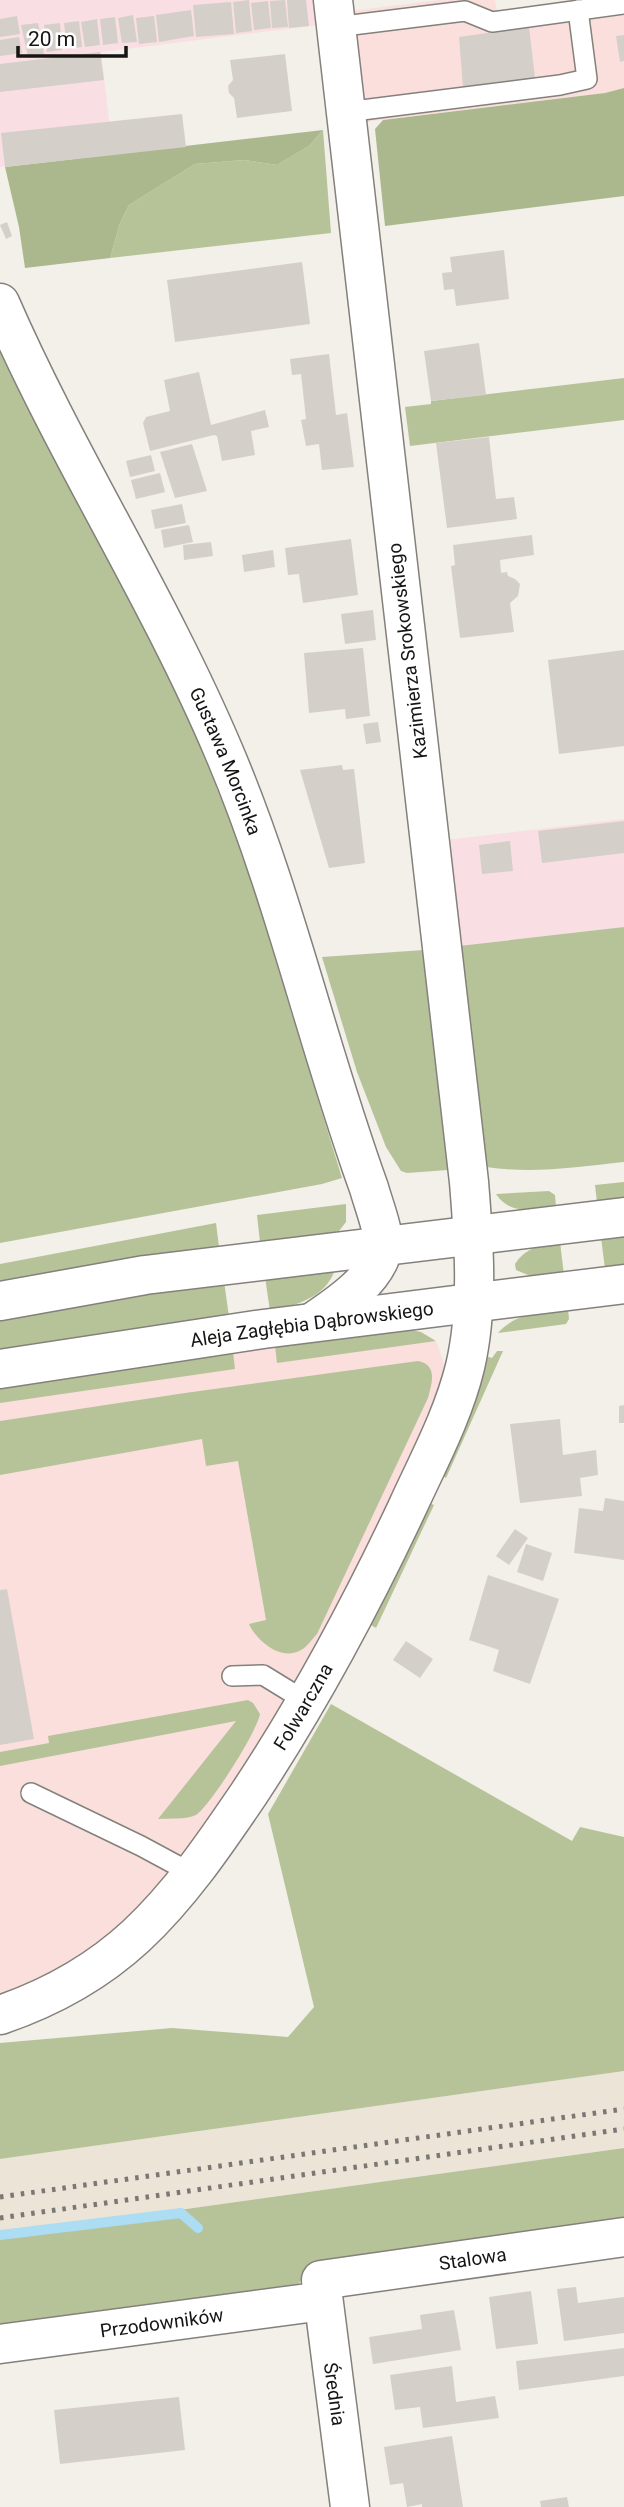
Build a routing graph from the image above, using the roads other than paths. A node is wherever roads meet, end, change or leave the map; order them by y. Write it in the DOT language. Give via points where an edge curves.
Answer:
graph roads {
  1 [pos="624,4"];
  2 [pos="578,10"];
  3 [pos="335,13"];
  4 [pos="346,112"];
  5 [pos="0,303"];
  6 [pos="624,1217"];
  7 [pos="474,1235"];
  8 [pos="384,1245"];
  9 [pos="624,1284"];
  10 [pos="0,1301"];
  11 [pos="474,1302"];
  12 [pos="313,1322"];
  13 [pos="0,1369"];
  14 [pos="232,1676"];
  15 [pos="307,1702"];
  16 [pos="31,1793"];
  17 [pos="193,1874"];
  18 [pos="0,2015"];
  19 [pos="624,2237"];
  20 [pos="322,2291"];
  21 [pos="0,2344"];
  22 [pos="350,2507"];
  1 -- 2 [label="lane"];
  2 -- 3 [label="lane" via="492,22 465,11"];
  2 -- 4 [label="lane" via="587,79"];
  3 -- 4 [label="street, Kazimierza Srokowskiego"];
  4 -- 7 [label="street, Kazimierza Srokowskiego"];
  5 -- 8 [label="street, Gustawa Morcinka" via="172,639 225,754 260,846"];
  6 -- 7 [label="street"];
  7 -- 8 [label="street"];
  7 -- 11 [label="street, Kazimierza Srokowskiego"];
  8 -- 10 [label="street" via="145,1275"];
  8 -- 12 [label="street" via="378,1262 358,1288"];
  9 -- 11 [label="street, Aleja Zagłębia Dąbrowskiego"];
  11 -- 12 [label="street, Aleja Zagłębia Dąbrowskiego"];
  11 -- 15 [label="street, Folwarczna" via="464,1368 439,1439 370,1587"];
  12 -- 13 [label="street, Aleja Zagłębia Dąbrowskiego"];
  14 -- 15 [label="lane" via="262,1675"];
  15 -- 17 [label="street, Folwarczna"];
  16 -- 17 [label="lane"];
  17 -- 18 [label="street, Folwarczna" via="136,1936 103,1963 50,1995"];
  19 -- 20 [label="street, Stalowa"];
  20 -- 21 [label="street, Przodowników"];
  20 -- 22 [label="street, Średnia"];
}
